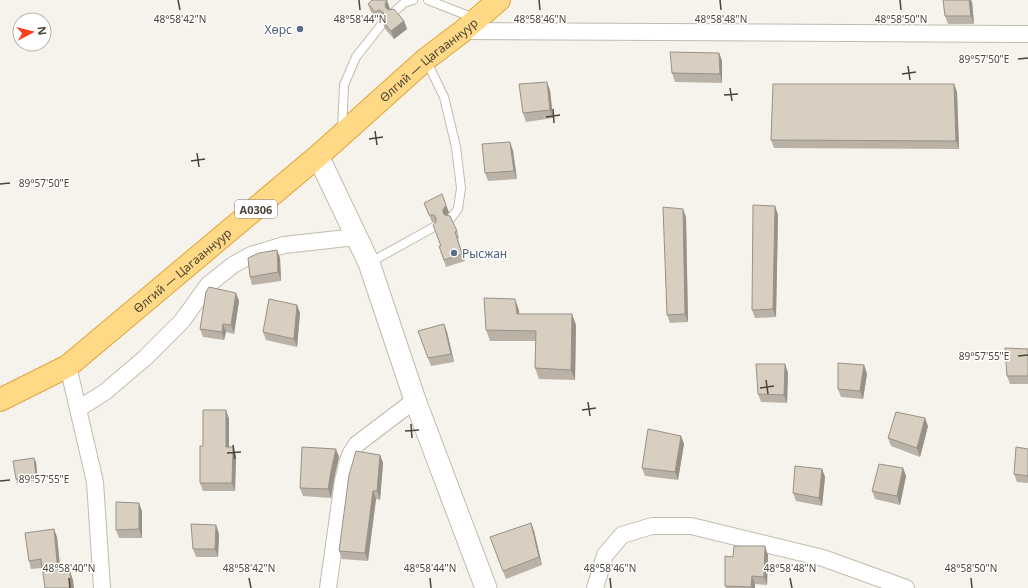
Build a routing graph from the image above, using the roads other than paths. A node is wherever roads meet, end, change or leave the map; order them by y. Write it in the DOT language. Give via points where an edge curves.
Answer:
graph roads {
  1 [pos="413,0"];
  2 [pos="428,0"];
  3 [pos="499,0"];
  4 [pos="393,13"];
  5 [pos="382,24"];
  6 [pos="470,25"];
  7 [pos="1028,34"];
  8 [pos="426,59"];
  9 [pos="342,135"];
  10 [pos="318,156"];
  11 [pos="451,218"];
  12 [pos="434,227"];
  13 [pos="356,237"];
  14 [pos="369,263"];
  15 [pos="68,366"];
  16 [pos="0,400"];
  17 [pos="415,400"];
  18 [pos="78,409"];
  19 [pos="102,588"];
  20 [pos="328,588"];
  21 [pos="486,588"];
  22 [pos="595,588"];
  23 [pos="906,588"];
  1 -- 4 [label="lane" via="404,3"];
  2 -- 6 [label="lane"];
  3 -- 6 [label="highway, Өлгий — Цагааннуур / A0306"];
  5 -- 9 [label="lane" via="356,58 344,85"];
  6 -- 7 [label="street"];
  6 -- 8 [label="highway, Өлгий — Цагааннуур / A0306"];
  8 -- 9 [label="highway, Өлгий — Цагааннуур / A0306"];
  8 -- 11 [label="lane" via="444,97 456,147 461,188 458,209"];
  9 -- 10 [label="highway, Өлгий — Цагааннуур / A0306"];
  10 -- 13 [label="street"];
  10 -- 15 [label="highway, Өлгий — Цагааннуур / A0306"];
  12 -- 14 [label="lane"];
  13 -- 14 [label="street"];
  13 -- 18 [label="street" via="284,245 251,255 233,265 208,286 182,321 145,358 105,392"];
  14 -- 17 [label="street"];
  15 -- 16 [label="highway, Өлгий — Цагааннуур / A0306"];
  15 -- 18 [label="street"];
  17 -- 20 [label="street" via="356,444 351,453 343,481"];
  17 -- 21 [label="street"];
  18 -- 19 [label="street" via="96,482"];
  22 -- 23 [label="street" via="606,555 622,535 652,526 691,526 823,558"];
}
